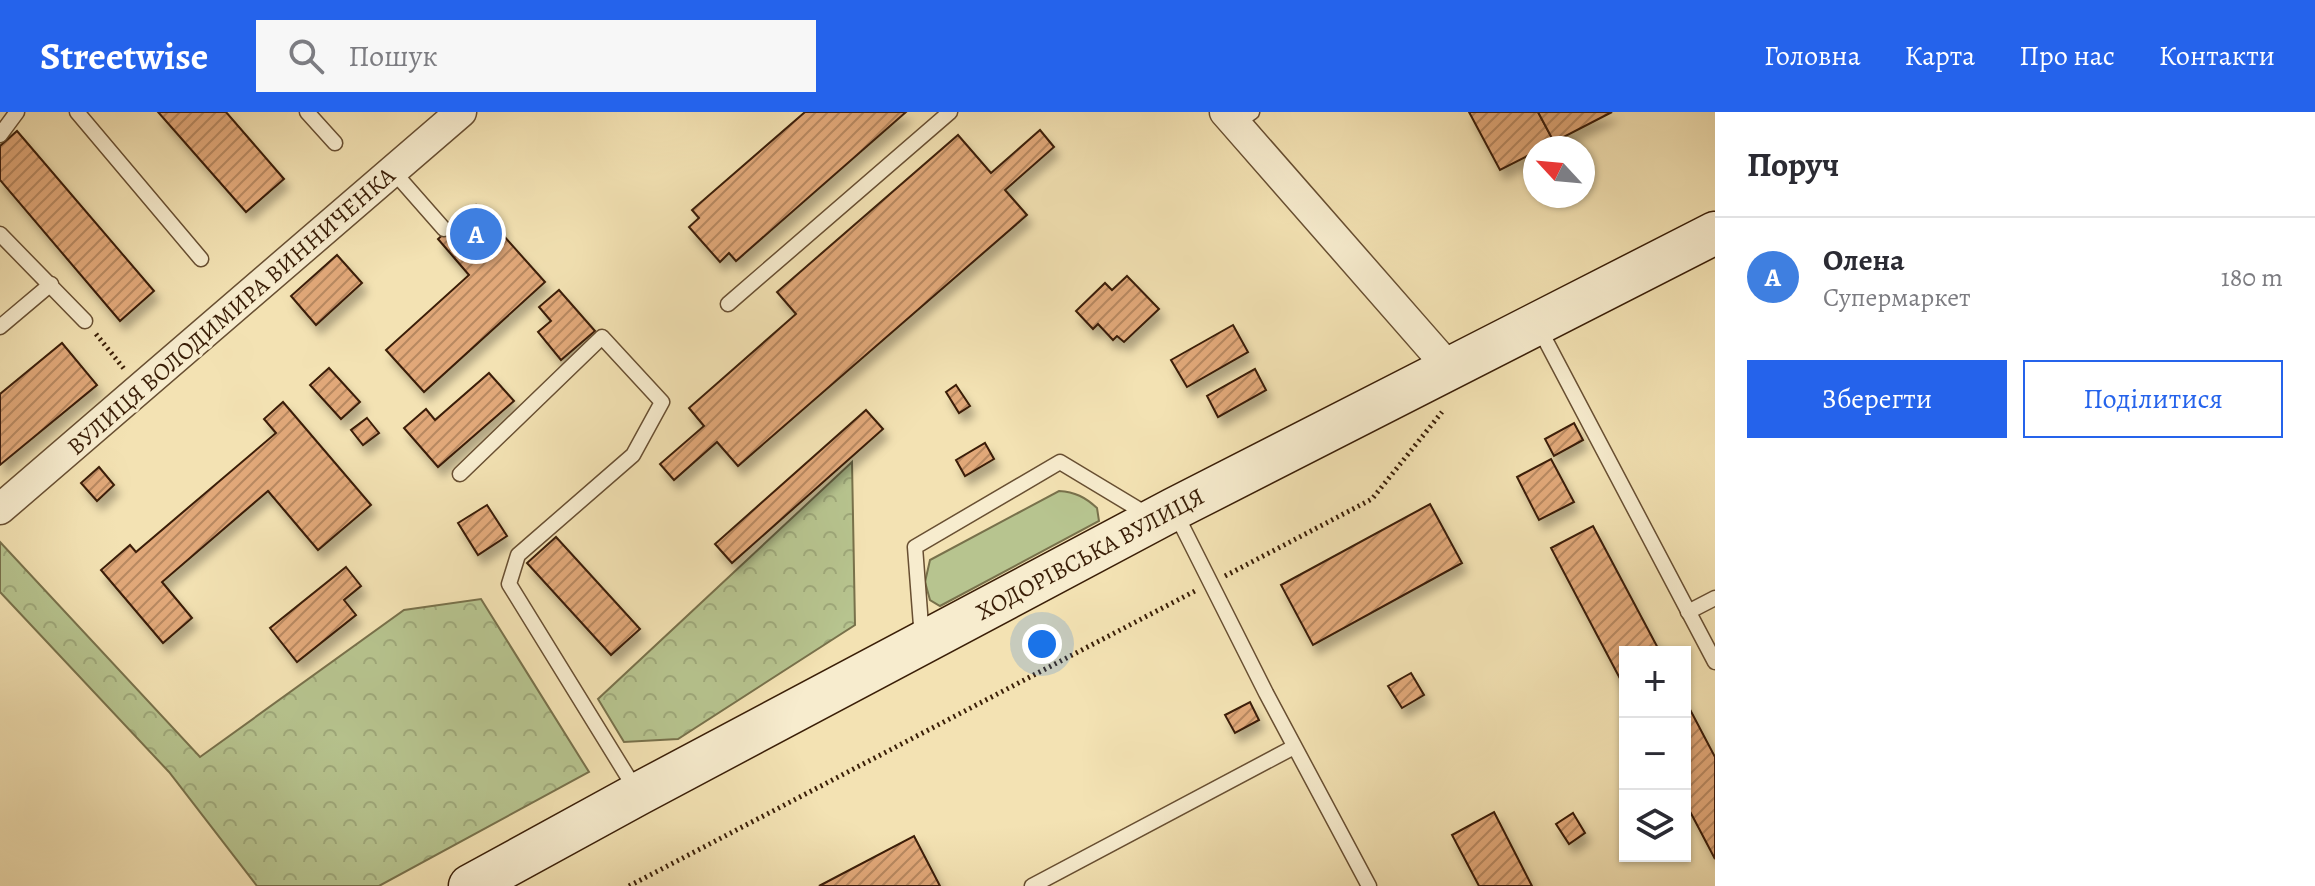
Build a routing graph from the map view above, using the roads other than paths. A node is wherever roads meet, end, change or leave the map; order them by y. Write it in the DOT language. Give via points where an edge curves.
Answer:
graph roads {
  1 [pos="17,112"];
  2 [pos="77,112"];
  3 [pos="307,112"];
  4 [pos="461,112"];
  5 [pos="950,112"];
  6 [pos="1237,116"];
  7 [pos="0,135"];
  8 [pos="335,143"];
  9 [pos="393,171"];
  10 [pos="444,229"];
  11 [pos="1715,233"];
  12 [pos="0,234"];
  13 [pos="201,259"];
  14 [pos="51,284"];
  15 [pos="728,304"];
  16 [pos="85,321"];
  17 [pos="1538,326"];
  18 [pos="0,327"];
  19 [pos="1449,387"];
  20 [pos="460,474"];
  21 [pos="0,509"];
  22 [pos="1164,515"];
  23 [pos="1715,598"];
  24 [pos="1688,612"];
  25 [pos="922,642"];
  26 [pos="1715,662"];
  27 [pos="1294,747"];
  28 [pos="638,794"];
  29 [pos="470,886"];
  30 [pos="1032,886"];
  31 [pos="1369,886"];
  1 -- 7 [label="lane"];
  2 -- 13 [label="lane"];
  3 -- 8 [label="lane"];
  4 -- 9 [label="street, ВУЛИЦЯ ВОЛОДИМИРА ВИННИЧЕНКА"];
  5 -- 15 [label="lane"];
  6 -- 19 [label="street"];
  9 -- 10 [label="lane"];
  9 -- 21 [label="street, ВУЛИЦЯ ВОЛОДИМИРА ВИННИЧЕНКА"];
  11 -- 17 [label="main road, ХОДОРІВСЬКА ВУЛИЦЯ"];
  12 -- 14 [label="lane"];
  14 -- 16 [label="lane"];
  14 -- 18 [label="lane"];
  17 -- 19 [label="main road, ХОДОРІВСЬКА ВУЛИЦЯ"];
  17 -- 24 [label="lane"];
  19 -- 22 [label="main road, ХОДОРІВСЬКА ВУЛИЦЯ"];
  20 -- 28 [label="lane" via="602,337 662,402 633,455 518,555 509,584"];
  22 -- 25 [label="main road, ХОДОРІВСЬКА ВУЛИЦЯ"];
  22 -- 25 [label="lane" via="1060,462 915,547"];
  22 -- 27 [label="lane" via="1211,583"];
  23 -- 24 [label="lane"];
  24 -- 26 [label="lane"];
  25 -- 28 [label="main road, ХОДОРІВСЬКА ВУЛИЦЯ"];
  27 -- 30 [label="lane"];
  27 -- 31 [label="lane"];
  28 -- 29 [label="main road, ХОДОРІВСЬКА ВУЛИЦЯ"];
}
